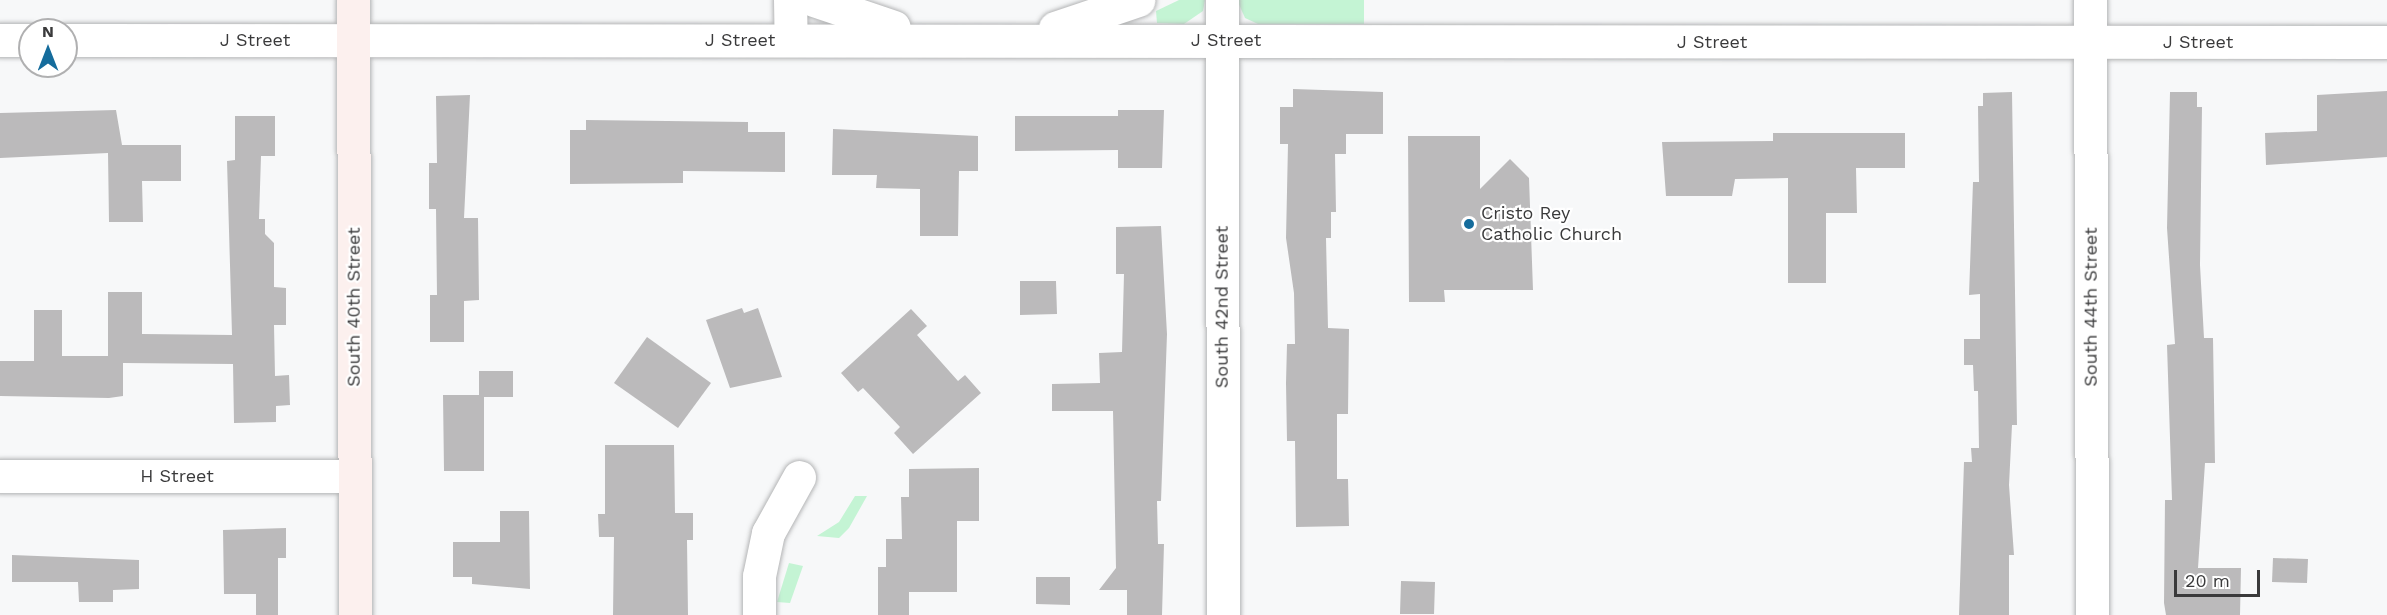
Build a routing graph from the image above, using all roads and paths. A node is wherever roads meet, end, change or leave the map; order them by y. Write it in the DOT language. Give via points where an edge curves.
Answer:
graph roads {
  1 [pos="353,0"];
  2 [pos="790,0"];
  3 [pos="814,0"];
  4 [pos="1138,0"];
  5 [pos="1222,0"];
  6 [pos="2090,0"];
  7 [pos="353,38"];
  8 [pos="790,39"];
  9 [pos="1002,39"];
  10 [pos="1221,39"];
  11 [pos="0,40"];
  12 [pos="18,40"];
  13 [pos="78,40"];
  14 [pos="2090,41"];
  15 [pos="2387,42"];
  16 [pos="0,476"];
  17 [pos="355,476"];
  18 [pos="799,477"];
  19 [pos="355,615"];
  20 [pos="759,615"];
  21 [pos="1223,615"];
  22 [pos="2092,615"];
  1 -- 7 [label="main road, South 40th Street"];
  2 -- 8 [label="street"];
  3 -- 9 [label="street" via="886,26"];
  4 -- 9 [label="street" via="1080,22"];
  5 -- 10 [label="street, South 42nd Street"];
  6 -- 14 [label="street, South 44th Street"];
  7 -- 8 [label="street, J Street"];
  7 -- 13 [label="street, J Street"];
  7 -- 17 [label="main road, South 40th Street"];
  8 -- 9 [label="street, J Street"];
  9 -- 10 [label="street, J Street"];
  10 -- 14 [label="street, J Street"];
  10 -- 21 [label="street, South 42nd Street"];
  11 -- 12 [label="street"];
  14 -- 15 [label="street, J Street"];
  14 -- 22 [label="street, South 44th Street"];
  16 -- 17 [label="street, H Street"];
  17 -- 19 [label="main road, South 40th Street"];
  18 -- 20 [label="street" via="768,533 759,576"];
}
